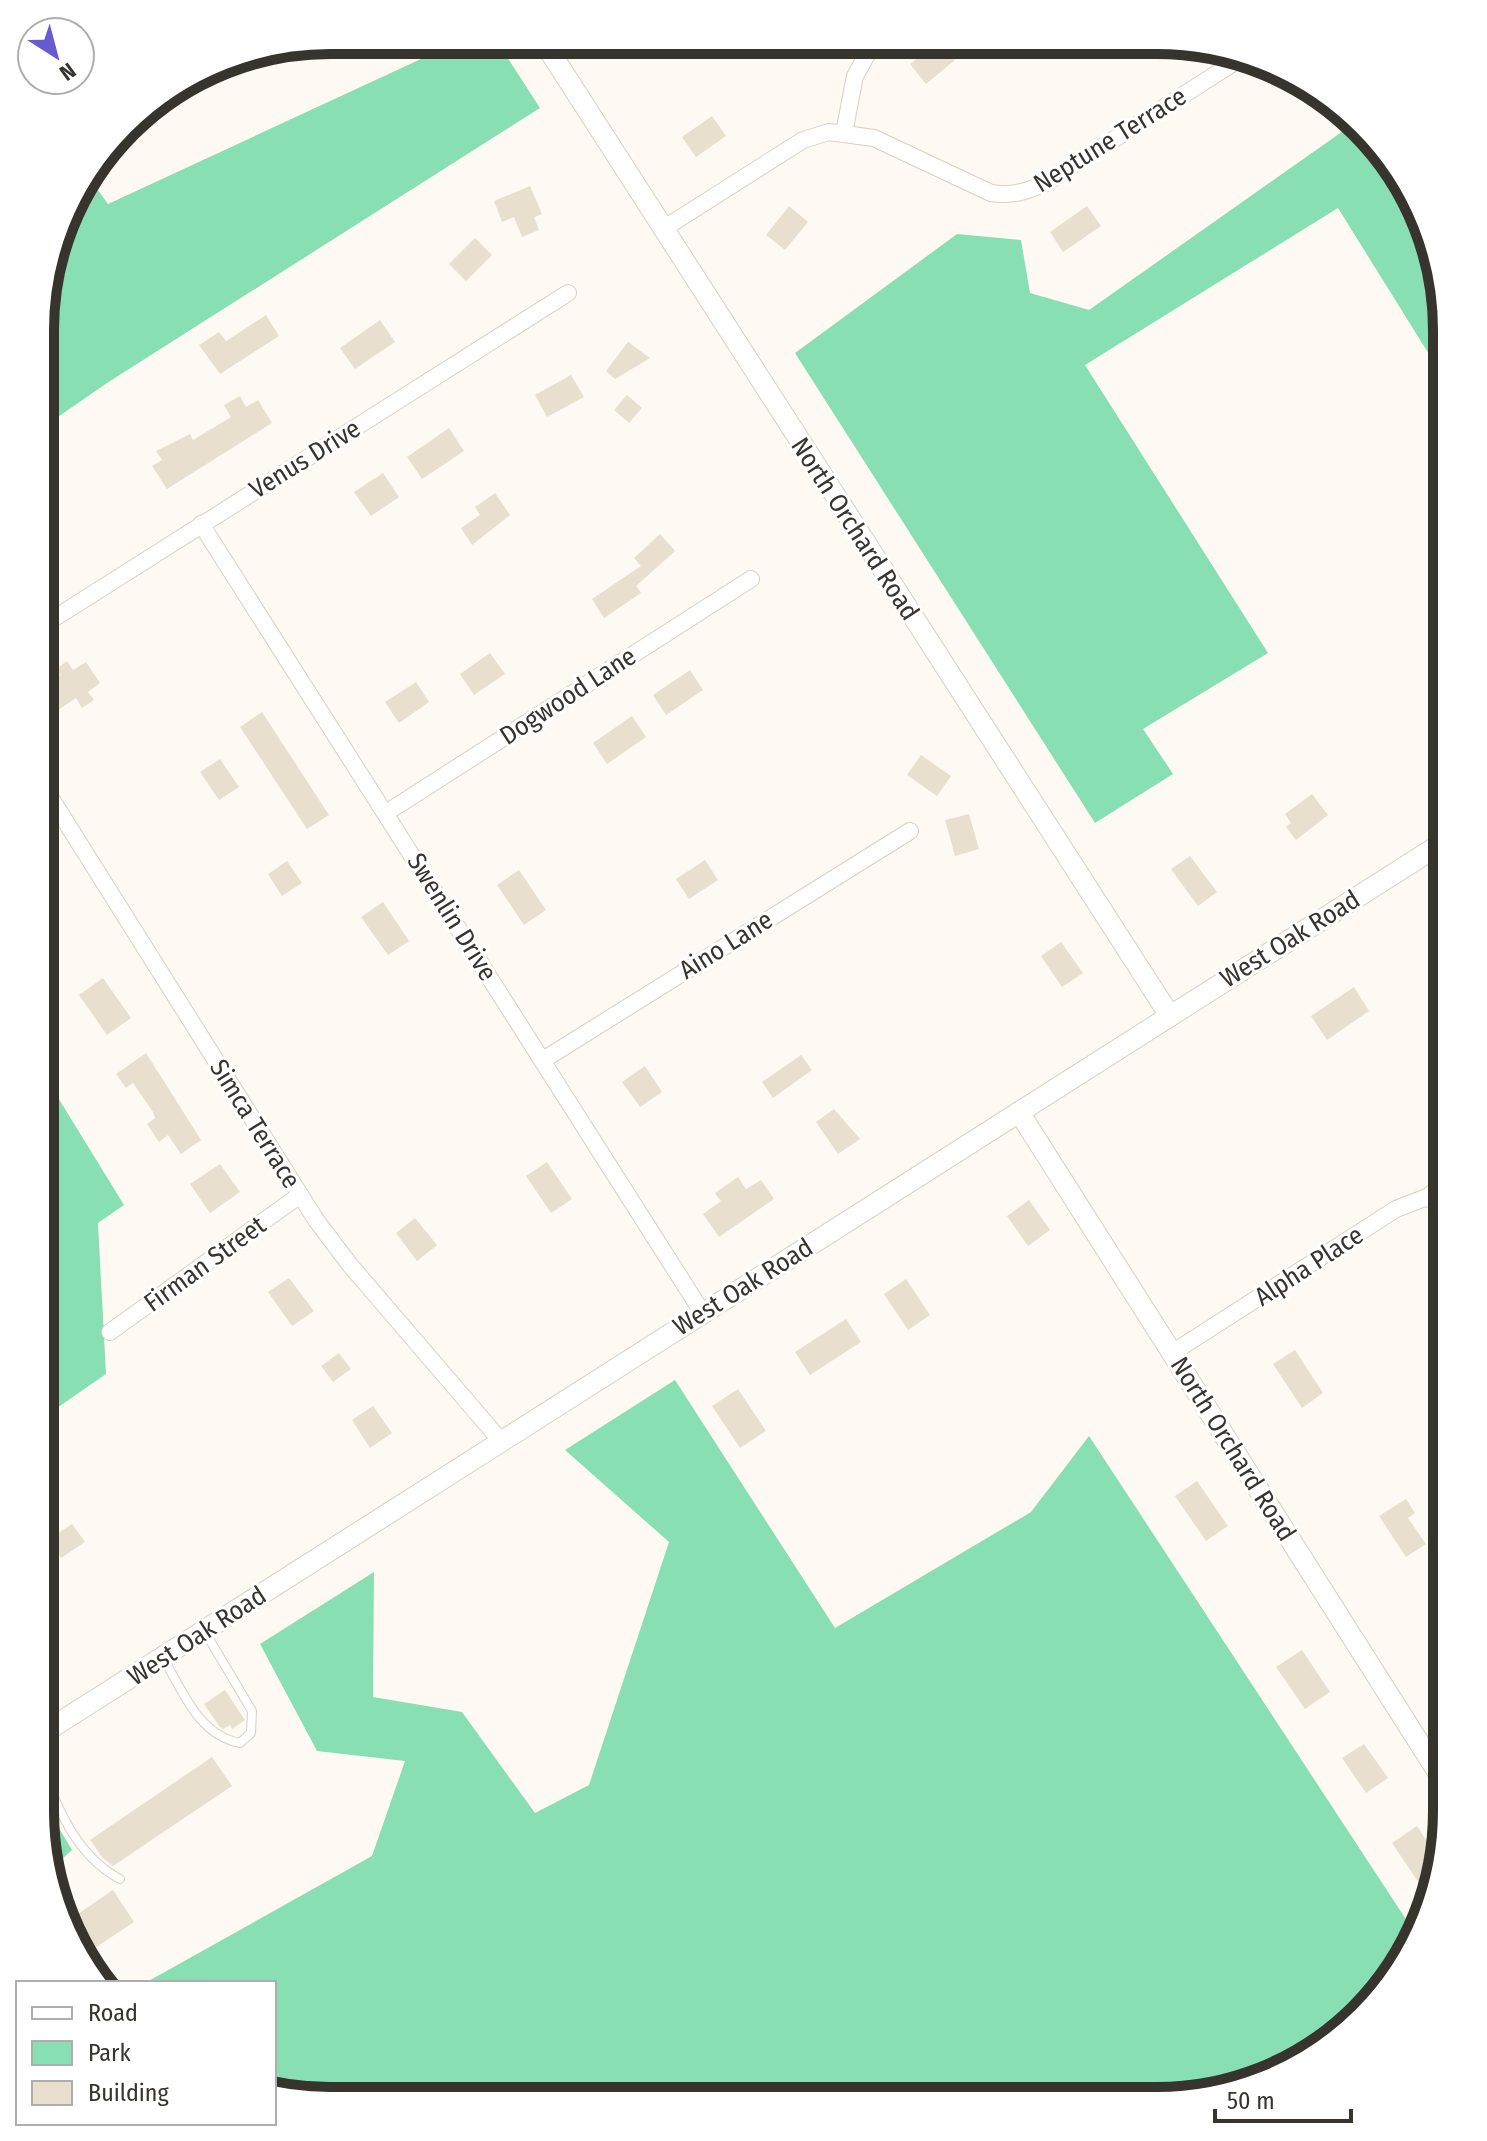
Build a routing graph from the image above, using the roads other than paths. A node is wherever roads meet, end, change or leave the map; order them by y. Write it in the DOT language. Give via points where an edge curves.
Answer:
graph roads {
  1 [pos="551,54"];
  2 [pos="867,54"];
  3 [pos="1232,64"];
  4 [pos="844,133"];
  5 [pos="663,229"];
  6 [pos="568,293"];
  7 [pos="201,524"];
  8 [pos="751,579"];
  9 [pos="54,618"];
  10 [pos="54,803"];
  11 [pos="386,813"];
  12 [pos="910,831"];
  13 [pos="1433,849"];
  14 [pos="1170,1016"];
  15 [pos="543,1060"];
  16 [pos="1019,1112"];
  17 [pos="1432,1193"];
  18 [pos="300,1195"];
  19 [pos="1427,1197"];
  20 [pos="1432,1201"];
  21 [pos="702,1312"];
  22 [pos="110,1332"];
  23 [pos="1172,1353"];
  24 [pos="501,1441"];
  25 [pos="205,1631"];
  26 [pos="163,1658"];
  27 [pos="54,1726"];
  28 [pos="1432,1763"];
  29 [pos="54,1796"];
  30 [pos="120,1879"];
  1 -- 5 [label="street, North Orchard Road"];
  2 -- 4 [label="street" via="855,76"];
  3 -- 4 [label="street, Neptune Terrace" via="1044,184 1010,196 991,193 874,138"];
  4 -- 5 [label="street" via="803,140"];
  5 -- 14 [label="street, North Orchard Road"];
  6 -- 7 [label="street, Venus Drive"];
  7 -- 9 [label="street, Venus Drive"];
  7 -- 11 [label="street, Swenlin Drive"];
  8 -- 11 [label="street, Dogwood Lane"];
  10 -- 18 [label="street, Simca Terrace"];
  11 -- 15 [label="street, Swenlin Drive"];
  12 -- 15 [label="street, Aino Lane"];
  13 -- 14 [label="street, West Oak Road"];
  14 -- 16 [label="street, West Oak Road"];
  15 -- 21 [label="street, Swenlin Drive"];
  16 -- 21 [label="street, West Oak Road"];
  16 -- 23 [label="street, North Orchard Road"];
  17 -- 19 [label="street, Alpha Place"];
  18 -- 22 [label="street, Firman Street"];
  18 -- 24 [label="street, Simca Terrace" via="350,1265"];
  19 -- 20 [label="street"];
  19 -- 23 [label="street, Alpha Place" via="1396,1209"];
  21 -- 24 [label="street, West Oak Road"];
  23 -- 28 [label="street, North Orchard Road"];
  24 -- 25 [label="street, West Oak Road"];
  25 -- 26 [label="street, West Oak Road"];
  25 -- 26 [label="lane" via="252,1711 251,1733 240,1743 208,1730"];
  26 -- 27 [label="street, West Oak Road"];
  29 -- 30 [label="lane" via="81,1846 100,1868"];
}
